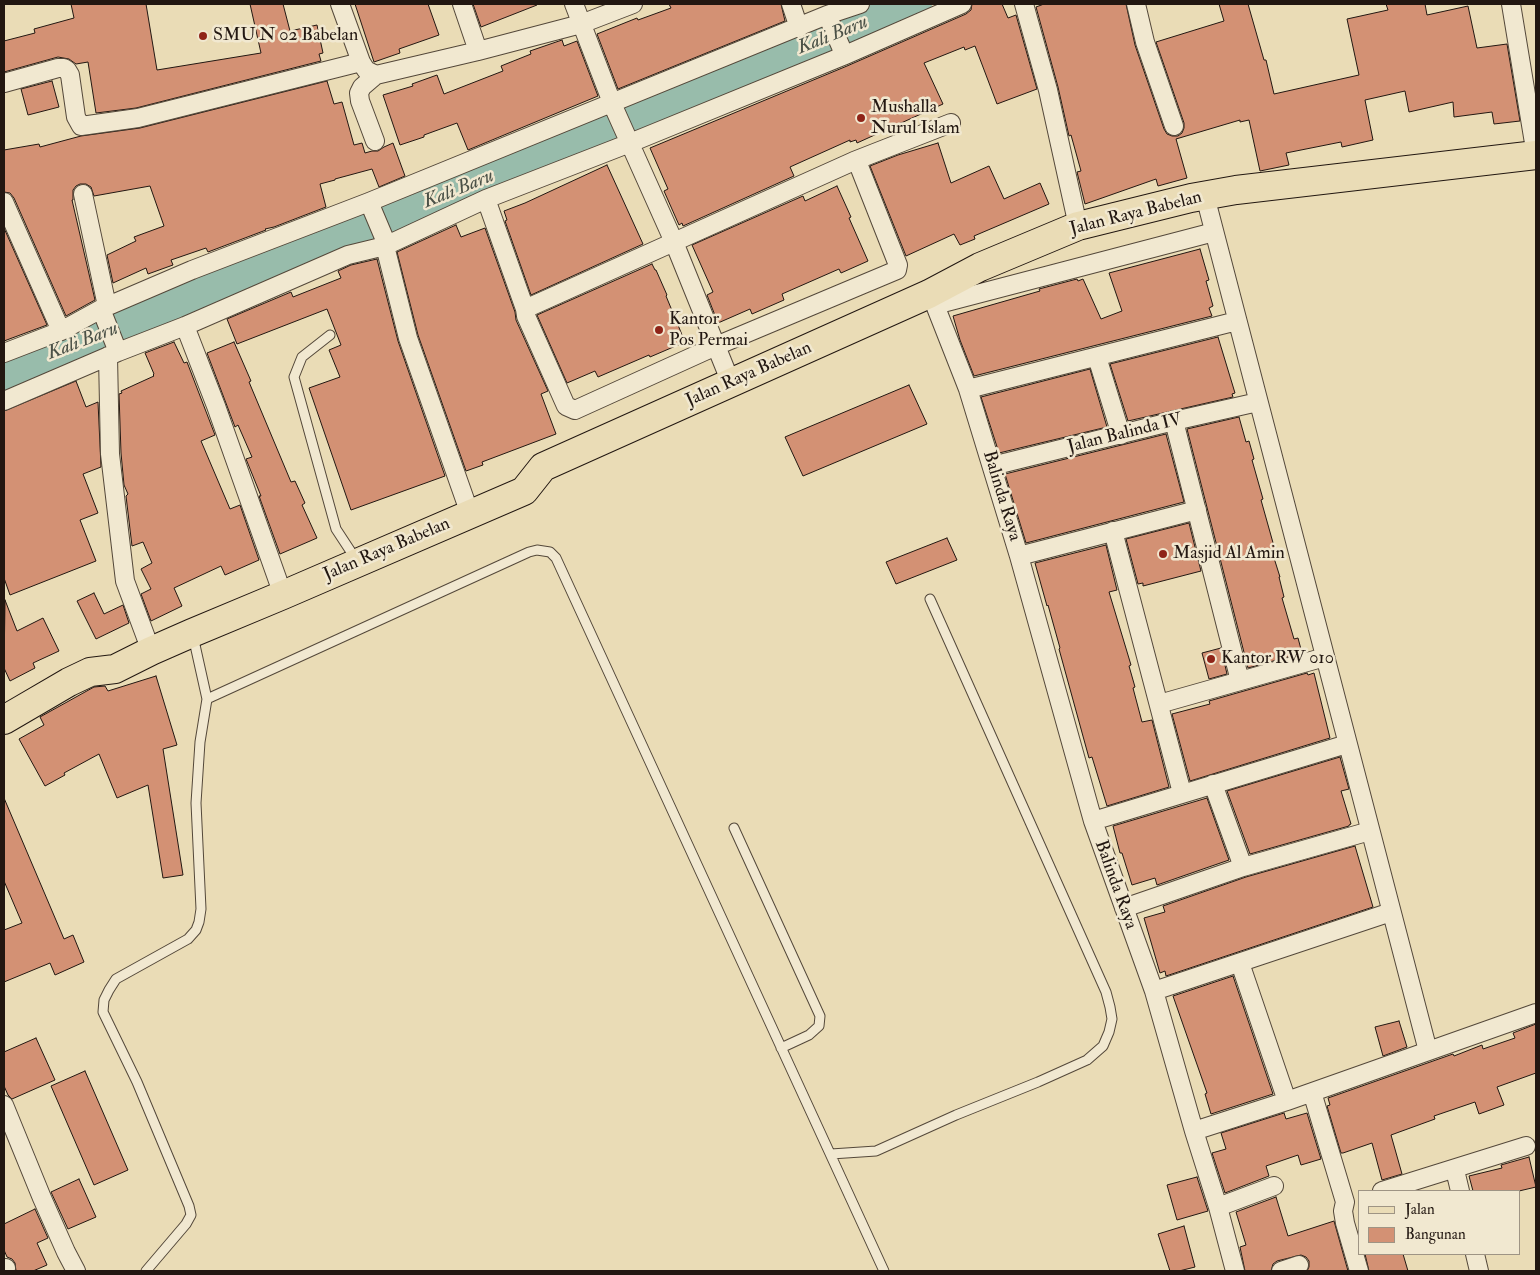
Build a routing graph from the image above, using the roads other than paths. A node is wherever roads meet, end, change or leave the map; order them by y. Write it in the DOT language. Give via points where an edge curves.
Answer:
graph roads {
  1 [pos="340,4"];
  2 [pos="462,4"];
  3 [pos="574,4"];
  4 [pos="633,4"];
  5 [pos="792,4"];
  6 [pos="860,4"];
  7 [pos="962,4"];
  8 [pos="1024,4"];
  9 [pos="1136,4"];
  10 [pos="1511,4"];
  11 [pos="1524,4"];
  12 [pos="828,18"];
  13 [pos="581,24"];
  14 [pos="799,28"];
  15 [pos="478,51"];
  16 [pos="842,51"];
  17 [pos="361,62"];
  18 [pos="376,75"];
  19 [pos="4,83"];
  20 [pos="1536,90"];
  21 [pos="613,106"];
  22 [pos="951,123"];
  23 [pos="1174,126"];
  24 [pos="628,140"];
  25 [pos="375,141"];
  26 [pos="1536,155"];
  27 [pos="857,160"];
  28 [pos="83,194"];
  29 [pos="1205,196"];
  30 [pos="486,199"];
  31 [pos="4,202"];
  32 [pos="371,205"];
  33 [pos="1078,226"];
  34 [pos="1214,232"];
  35 [pos="674,242"];
  36 [pos="385,243"];
  37 [pos="932,299"];
  38 [pos="525,309"];
  39 [pos="103,310"];
  40 [pos="1237,321"];
  41 [pos="185,326"];
  42 [pos="61,331"];
  43 [pos="330,335"];
  44 [pos="716,346"];
  45 [pos="114,352"];
  46 [pos="4,353"];
  47 [pos="1097,357"];
  48 [pos="731,383"];
  49 [pos="968,389"];
  50 [pos="4,401"];
  51 [pos="1258,402"];
  52 [pos="1174,421"];
  53 [pos="1121,435"];
  54 [pos="992,466"];
  55 [pos="1197,510"];
  56 [pos="470,514"];
  57 [pos="1113,532"];
  58 [pos="1019,556"];
  59 [pos="357,562"];
  60 [pos="284,595"];
  61 [pos="930,599"];
  62 [pos="192,633"];
  63 [pos="150,651"];
  64 [pos="1325,658"];
  65 [pos="1240,681"];
  66 [pos="207,699"];
  67 [pos="1159,704"];
  68 [pos="4,720"];
  69 [pos="1347,744"];
  70 [pos="1213,784"];
  71 [pos="1182,793"];
  72 [pos="1093,821"];
  73 [pos="734,828"];
  74 [pos="1370,831"];
  75 [pos="1243,867"];
  76 [pos="1124,908"];
  77 [pos="1391,912"];
  78 [pos="1240,963"];
  79 [pos="1154,991"];
  80 [pos="1536,1014"];
  81 [pos="781,1048"];
  82 [pos="1428,1051"];
  83 [pos="1312,1092"];
  84 [pos="1287,1101"];
  85 [pos="4,1105"];
  86 [pos="1194,1131"];
  87 [pos="1526,1146"];
  88 [pos="831,1154"];
  89 [pos="1455,1170"];
  90 [pos="1274,1186"];
  91 [pos="1385,1190"];
  92 [pos="1460,1190"];
  93 [pos="1352,1200"];
  94 [pos="1218,1206"];
  95 [pos="1474,1255"];
  96 [pos="1299,1265"];
  97 [pos="76,1271"];
  98 [pos="146,1271"];
  99 [pos="884,1271"];
  100 [pos="1235,1271"];
  101 [pos="1281,1271"];
  102 [pos="1359,1271"];
  103 [pos="1479,1271"];
  1 -- 17 [label="street"];
  2 -- 15 [label="street"];
  3 -- 13 [label="street"];
  4 -- 13 [label="street"];
  5 -- 14 [label="street"];
  6 -- 12 [label="street"];
  7 -- 16 [label="street"];
  8 -- 33 [label="street" via="1048,90"];
  9 -- 23 [label="street" via="1145,42"];
  10 -- 26 [label="street"];
  11 -- 20 [label="street"];
  12 -- 14 [label="street"];
  12 -- 16 [label="street"];
  13 -- 15 [label="street"];
  13 -- 21 [label="street"];
  14 -- 21 [label="street"];
  15 -- 18 [label="street"];
  16 -- 24 [label="street"];
  17 -- 18 [label="street" via="366,70"];
  17 -- 19 [label="street" via="138,118 81,126 76,117 70,75 64,68"];
  18 -- 25 [label="street" via="359,93"];
  21 -- 24 [label="street"];
  21 -- 32 [label="street"];
  22 -- 27 [label="street"];
  24 -- 30 [label="street"];
  24 -- 35 [label="street"];
  26 -- 29 [label="main road, Jalan Raya Babelan"];
  27 -- 35 [label="street"];
  27 -- 44 [label="street" via="898,265 897,270"];
  28 -- 39 [label="street"];
  29 -- 33 [label="main road, Jalan Raya Babelan"];
  29 -- 34 [label="street"];
  30 -- 36 [label="street"];
  30 -- 38 [label="street"];
  31 -- 42 [label="street"];
  32 -- 36 [label="street"];
  32 -- 39 [label="street" via="192,270"];
  33 -- 37 [label="main road, Jalan Raya Babelan" via="980,267"];
  34 -- 37 [label="street"];
  34 -- 40 [label="street"];
  35 -- 38 [label="street"];
  35 -- 44 [label="street"];
  36 -- 41 [label="street" via="348,255"];
  36 -- 56 [label="street" via="408,338"];
  37 -- 48 [label="main road, Jalan Raya Babelan"];
  37 -- 49 [label="street, Balinda Raya"];
  38 -- 44 [label="street" via="566,406 575,410"];
  39 -- 42 [label="street"];
  39 -- 45 [label="street"];
  40 -- 47 [label="street"];
  40 -- 51 [label="street"];
  41 -- 45 [label="street"];
  41 -- 60 [label="street"];
  42 -- 46 [label="street"];
  43 -- 59 [label="lane" via="302,358 294,377 336,529"];
  44 -- 48 [label="street"];
  45 -- 50 [label="street"];
  45 -- 63 [label="street" via="110,454 125,581"];
  47 -- 49 [label="street"];
  47 -- 53 [label="street"];
  48 -- 56 [label="main road, Jalan Raya Babelan" via="543,467 524,490"];
  49 -- 54 [label="street, Balinda Raya"];
  51 -- 52 [label="street, Jalan Balinda IV"];
  51 -- 64 [label="street"];
  52 -- 53 [label="street, Jalan Balinda IV"];
  52 -- 55 [label="street"];
  53 -- 54 [label="street, Jalan Balinda IV"];
  54 -- 58 [label="street, Balinda Raya"];
  55 -- 57 [label="street"];
  55 -- 65 [label="street"];
  56 -- 59 [label="main road, Jalan Raya Babelan"];
  57 -- 58 [label="street"];
  57 -- 67 [label="street"];
  58 -- 72 [label="street, Balinda Raya"];
  59 -- 60 [label="main road, Jalan Raya Babelan"];
  60 -- 62 [label="main road, Jalan Raya Babelan"];
  61 -- 88 [label="lane" via="1106,992 1112,1019 1104,1046 1087,1060 876,1151"];
  62 -- 63 [label="main road, Jalan Raya Babelan"];
  62 -- 66 [label="lane"];
  63 -- 68 [label="main road, Jalan Raya Babelan" via="115,668 90,672"];
  64 -- 65 [label="street"];
  64 -- 69 [label="street"];
  65 -- 67 [label="street"];
  66 -- 81 [label="lane" via="529,552 550,552 556,558"];
  66 -- 98 [label="lane" via="196,803 200,922 188,939 116,979 104,1000 103,1012 191,1215"];
  67 -- 71 [label="street"];
  69 -- 70 [label="street"];
  69 -- 74 [label="street"];
  70 -- 71 [label="street"];
  70 -- 75 [label="street"];
  71 -- 72 [label="street"];
  72 -- 76 [label="street, Balinda Raya"];
  73 -- 81 [label="lane" via="820,1016 820,1026"];
  74 -- 75 [label="street"];
  74 -- 77 [label="street"];
  75 -- 76 [label="street"];
  76 -- 79 [label="street, Balinda Raya"];
  77 -- 78 [label="street"];
  77 -- 82 [label="street"];
  78 -- 79 [label="street"];
  78 -- 84 [label="street"];
  79 -- 86 [label="street, Balinda Raya"];
  80 -- 82 [label="street"];
  81 -- 88 [label="lane"];
  82 -- 83 [label="street"];
  83 -- 84 [label="street"];
  83 -- 93 [label="street"];
  84 -- 86 [label="street"];
  85 -- 97 [label="street"];
  86 -- 94 [label="street, Balinda Raya"];
  87 -- 89 [label="street"];
  88 -- 99 [label="lane"];
  89 -- 91 [label="street"];
  89 -- 92 [label="street"];
  90 -- 94 [label="street"];
  93 -- 102 [label="street" via="1343,1211"];
  94 -- 100 [label="street, Balinda Raya"];
  95 -- 103 [label="street"];
  96 -- 101 [label="street"];
}
